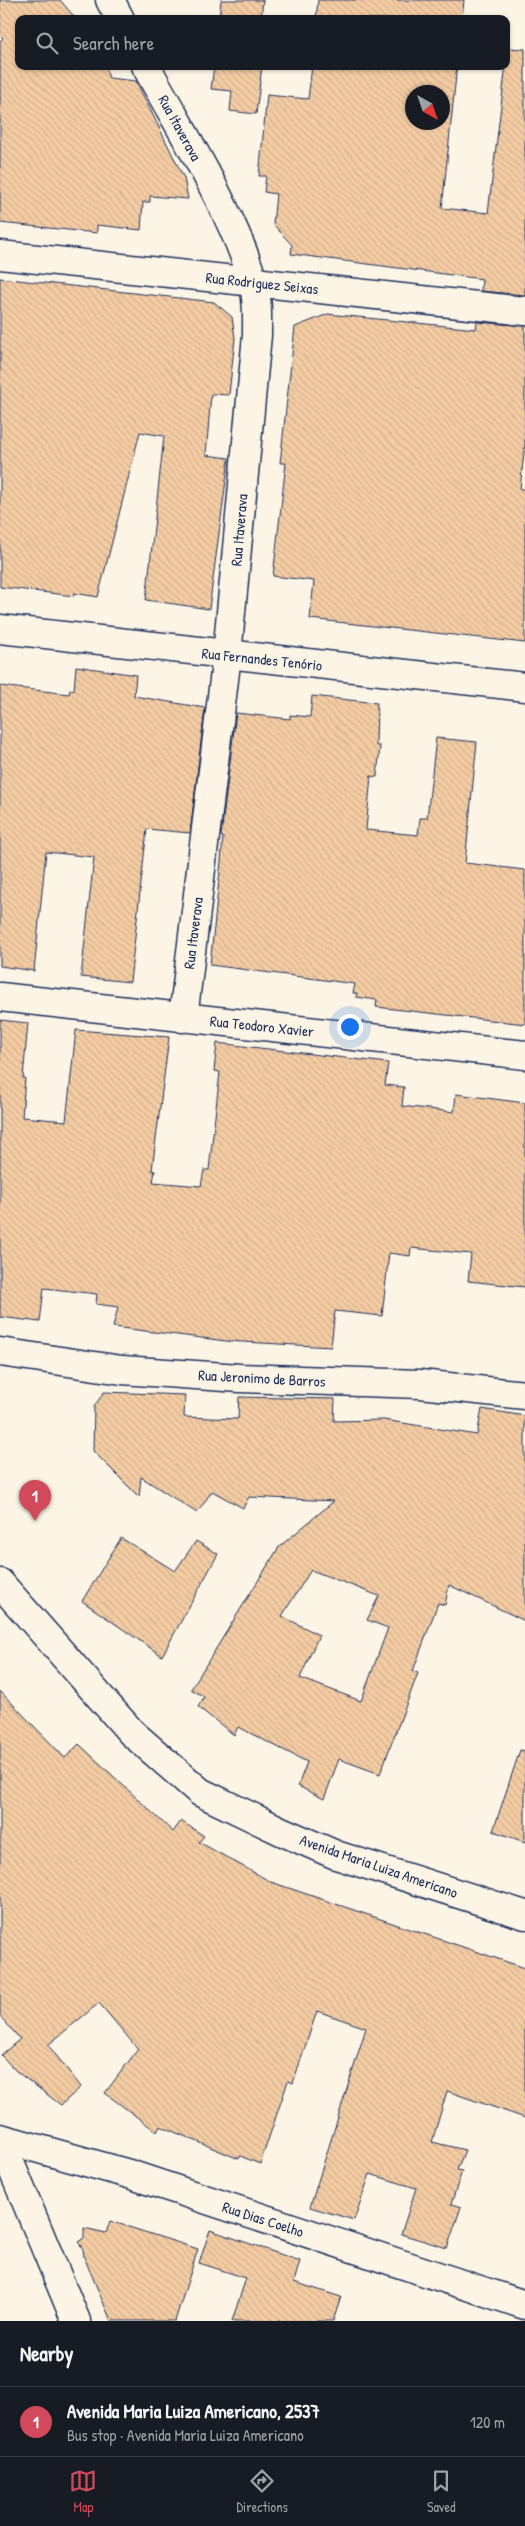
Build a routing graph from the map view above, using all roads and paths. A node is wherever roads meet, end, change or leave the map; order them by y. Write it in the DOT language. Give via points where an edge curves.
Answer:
graph roads {
  1 [pos="110,0"];
  2 [pos="118,15"];
  3 [pos="148,70"];
  4 [pos="0,255"];
  5 [pos="253,282"];
  6 [pos="525,311"];
  7 [pos="0,629"];
  8 [pos="228,655"];
  9 [pos="525,687"];
  10 [pos="0,997"];
  11 [pos="183,1018"];
  12 [pos="525,1055"];
  13 [pos="0,1352"];
  14 [pos="525,1395"];
  15 [pos="0,1583"];
  16 [pos="525,1915"];
  17 [pos="0,2139"];
  18 [pos="525,2305"];
  19 [pos="76,2321"];
  1 -- 2 [label="street"];
  3 -- 5 [label="street, Rua Itaverava" via="215,192"];
  4 -- 5 [label="street, Rua Rodriguez Seixas"];
  5 -- 6 [label="street, Rua Rodriguez Seixas"];
  5 -- 8 [label="street, Rua Itaverava" via="257,335"];
  7 -- 8 [label="street, Rua Fernandes Tenório"];
  8 -- 9 [label="street, Rua Fernandes Tenório"];
  8 -- 11 [label="street, Rua Itaverava"];
  10 -- 11 [label="street, Rua Teodoro Xavier"];
  11 -- 12 [label="street, Rua Teodoro Xavier"];
  13 -- 14 [label="street, Rua Jeronimo de Barros" via="122,1370 420,1384"];
  15 -- 16 [label="street, Avenida Maria Luiza Americano" via="130,1732 200,1792 336,1855"];
  17 -- 18 [label="street, Rua Dias Coelho" via="129,2174"];
  17 -- 19 [label="street"];
}
